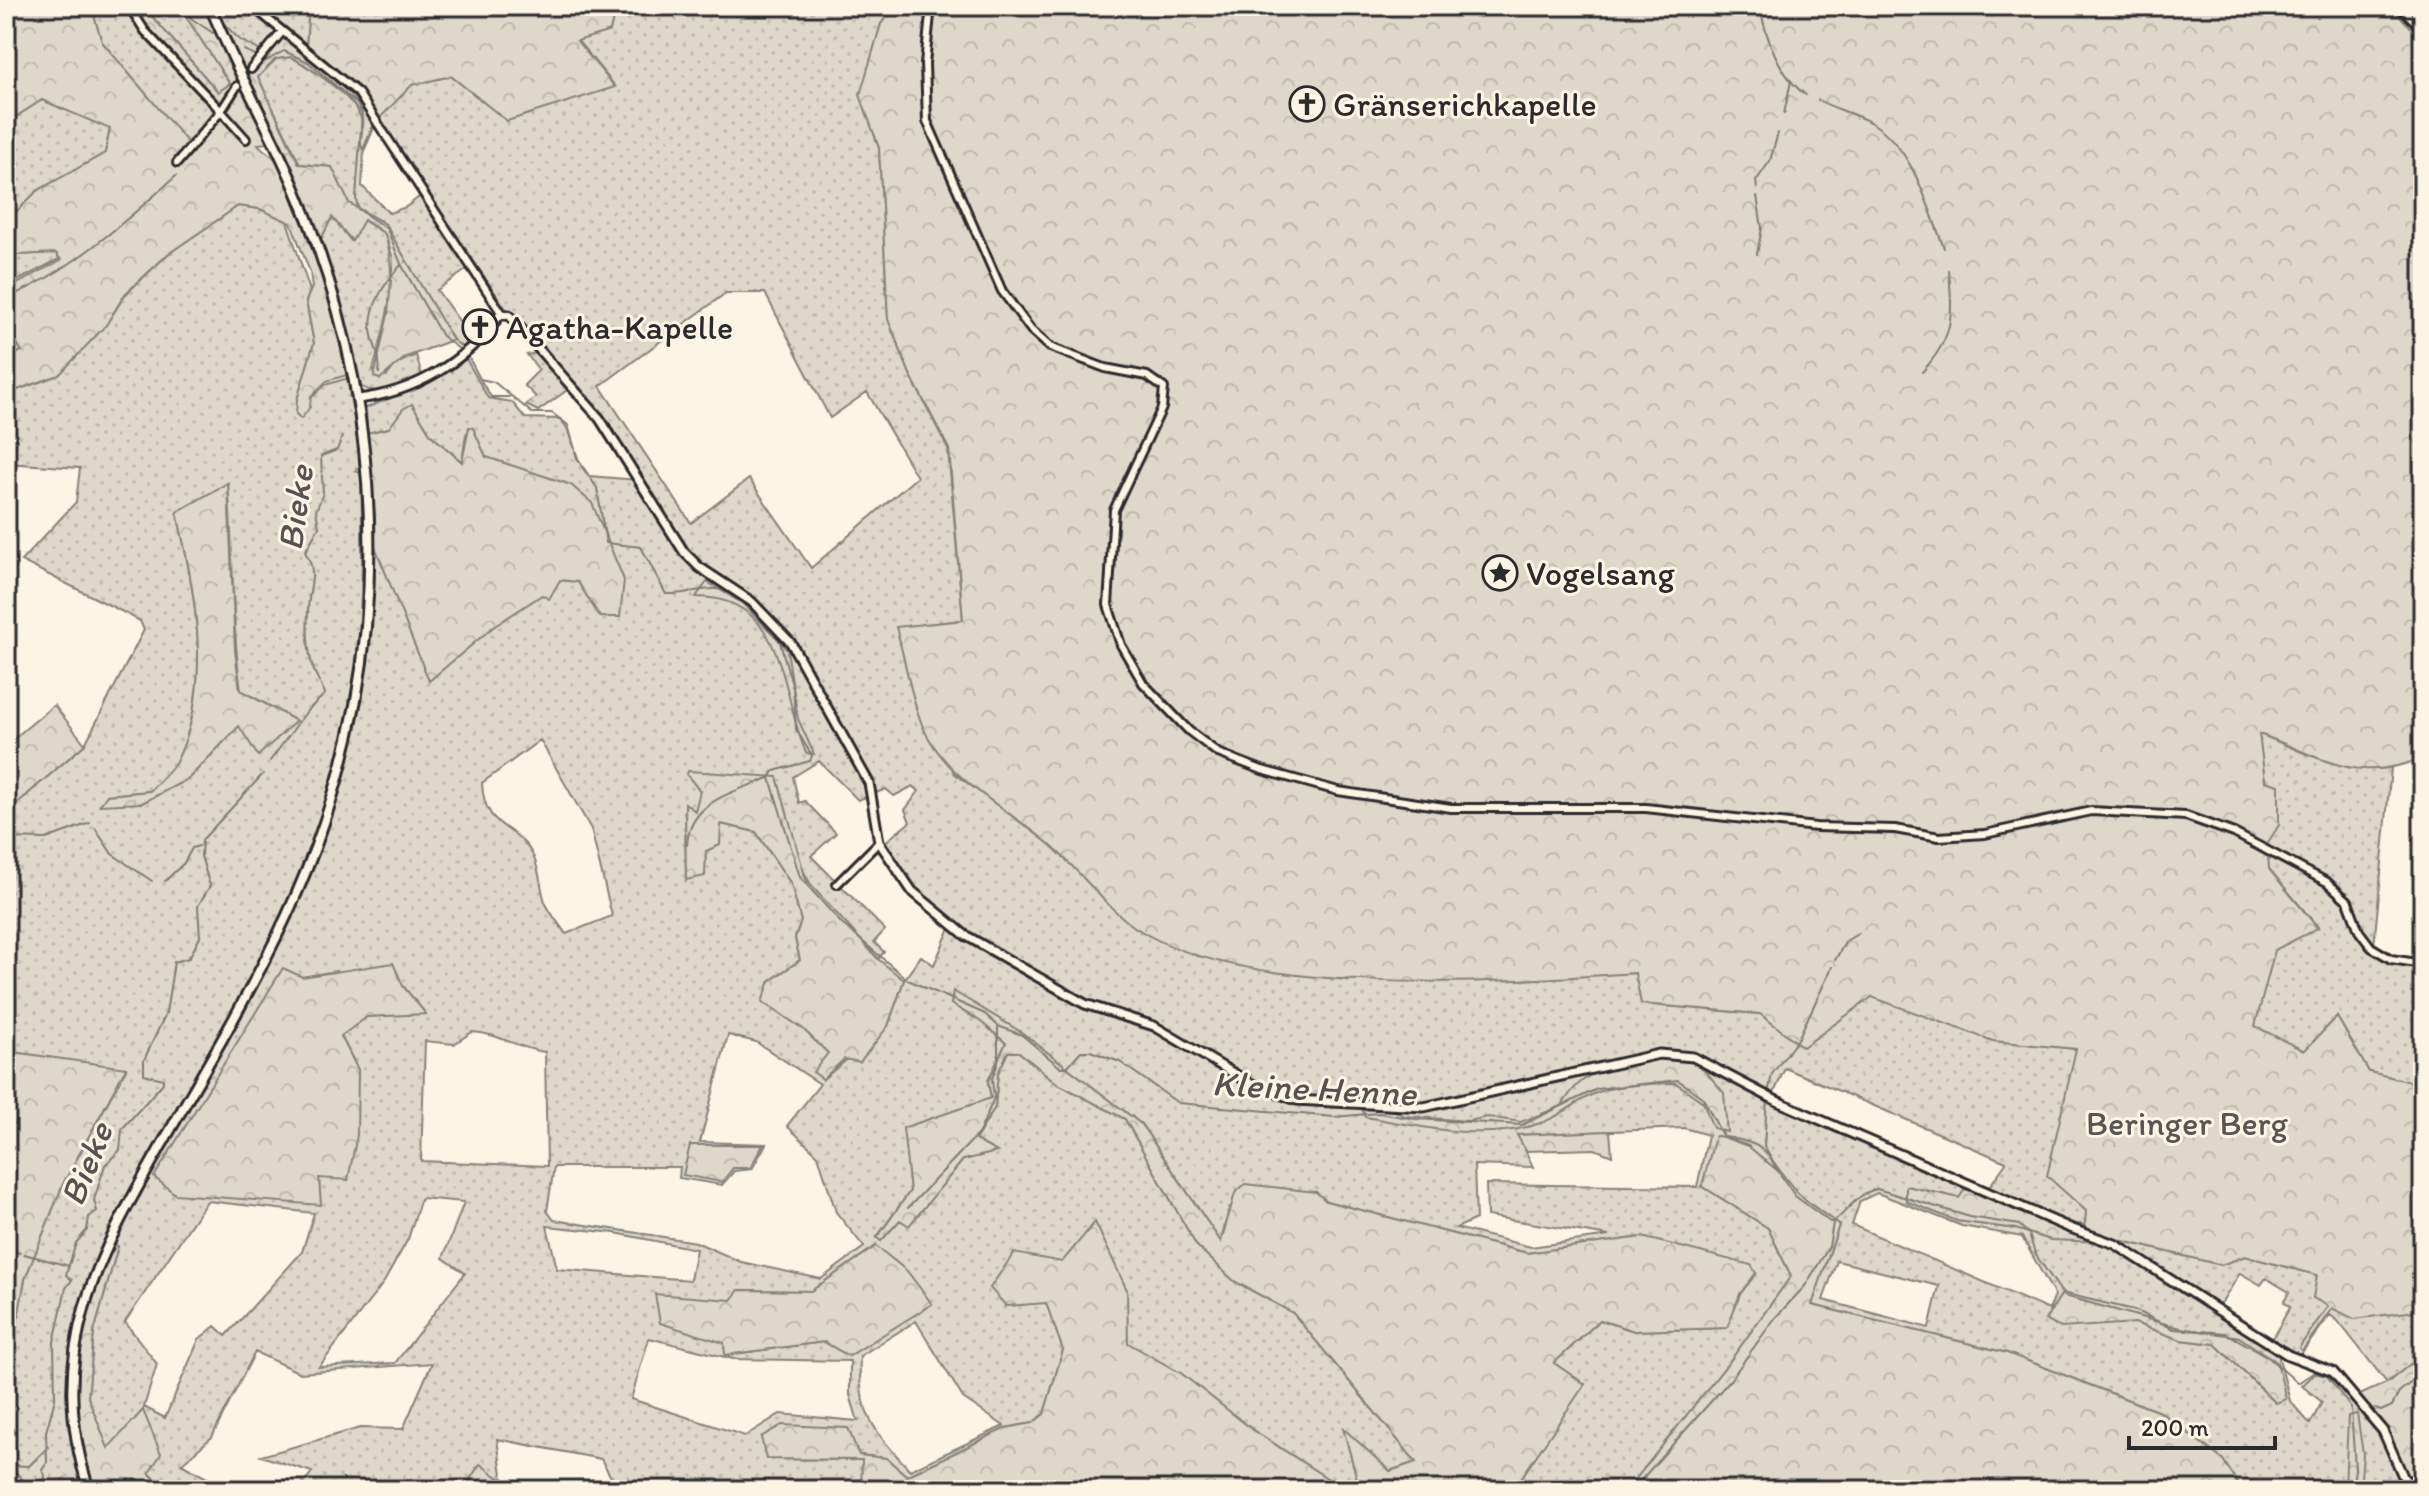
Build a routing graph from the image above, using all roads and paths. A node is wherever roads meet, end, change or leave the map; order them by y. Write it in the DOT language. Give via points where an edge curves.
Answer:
graph roads {
  1 [pos="129,6"];
  2 [pos="210,6"];
  3 [pos="252,6"];
  4 [pos="2399,6"];
  5 [pos="927,8"];
  6 [pos="2423,29"];
  7 [pos="282,32"];
  8 [pos="251,69"];
  9 [pos="237,86"];
  10 [pos="221,111"];
  11 [pos="246,139"];
  12 [pos="177,163"];
  13 [pos="502,314"];
  14 [pos="358,399"];
  15 [pos="879,842"];
  16 [pos="837,884"];
  17 [pos="2423,964"];
  18 [pos="2405,1479"];
  19 [pos="2423,1489"];
  20 [pos="89,1490"];
  21 [pos="2409,1490"];
  1 -- 10 [label="street" via="145,31"];
  2 -- 14 [label="main road" via="318,246"];
  3 -- 7 [label="street"];
  4 -- 6 [label="street"];
  5 -- 17 [label="street" via="927,121 1002,291 1050,347 1105,368 1147,376 1164,388 1162,408 1113,516 1108,605 1135,673 1212,749 1262,770 1338,791 1451,808 1646,808 1939,837 1985,834 2091,811 2186,816 2234,833 2333,887 2348,901 2364,940 2391,959"];
  7 -- 8 [label="street"];
  7 -- 13 [label="street" via="351,85 367,104"];
  9 -- 10 [label="street"];
  10 -- 11 [label="street"];
  10 -- 12 [label="street"];
  13 -- 14 [label="street" via="479,340 424,381"];
  13 -- 15 [label="street" via="543,350 586,401 684,552 752,602 791,643 869,783"];
  14 -- 20 [label="main road" via="367,470 369,569 359,683 341,765 307,869 277,936 122,1212 92,1278 77,1333 72,1389 77,1443"];
  15 -- 16 [label="street"];
  15 -- 18 [label="street" via="912,891 965,935 1085,1004 1160,1029 1233,1074 1287,1099 1416,1108 1659,1054 1693,1057 1799,1111 2110,1242 2288,1355 2328,1368 2383,1431"];
  18 -- 19 [label="street"];
  18 -- 21 [label="street"];
}
